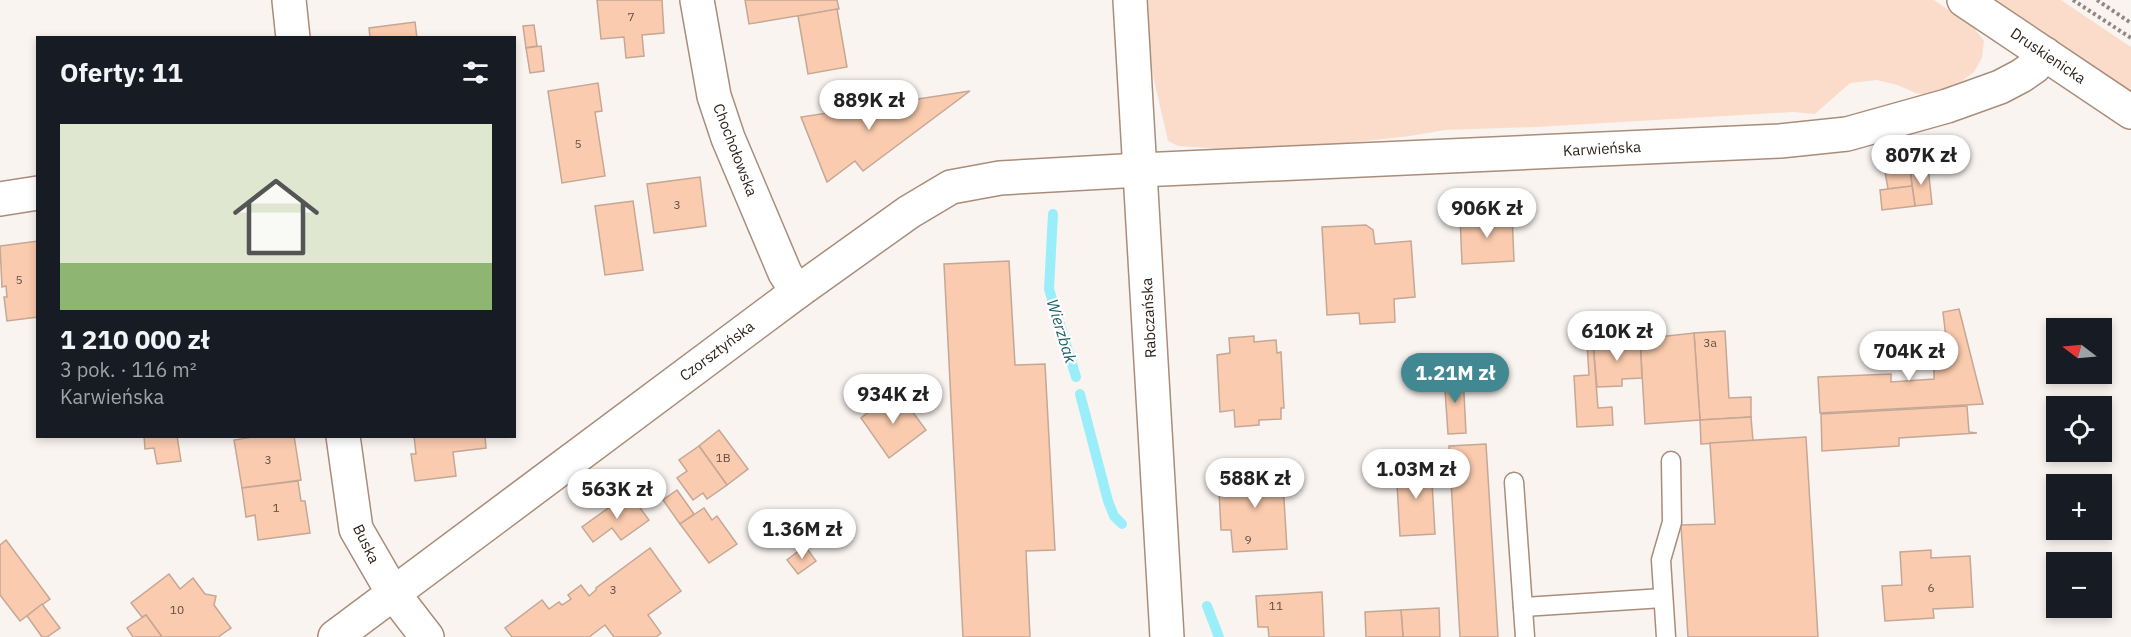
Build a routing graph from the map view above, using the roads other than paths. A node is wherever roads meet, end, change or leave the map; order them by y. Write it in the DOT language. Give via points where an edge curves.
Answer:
graph roads {
  1 [pos="289,0"];
  2 [pos="697,0"];
  3 [pos="1130,0"];
  4 [pos="1964,0"];
  5 [pos="293,36"];
  6 [pos="2045,54"];
  7 [pos="2131,112"];
  8 [pos="1140,170"];
  9 [pos="36,193"];
  10 [pos="0,199"];
  11 [pos="797,291"];
  12 [pos="344,438"];
  13 [pos="1671,461"];
  14 [pos="1514,482"];
  15 [pos="393,593"];
  16 [pos="1663,598"];
  17 [pos="1523,607"];
  18 [pos="335,637"];
  19 [pos="427,637"];
  20 [pos="1167,637"];
  21 [pos="1525,637"];
  22 [pos="1666,637"];
  1 -- 5 [label="street"];
  2 -- 11 [label="street, Chochołowska" via="714,96 728,138"];
  3 -- 8 [label="street, Rabczańska"];
  4 -- 6 [label="street, Druskienicka"];
  6 -- 7 [label="street, Druskienicka"];
  6 -- 8 [label="street, Karwieńska" via="2034,67 2000,87 1847,134 1780,141"];
  8 -- 11 [label="street, Czorsztyńska" via="1000,178 951,187"];
  8 -- 20 [label="street, Rabczańska"];
  9 -- 10 [label="street"];
  11 -- 15 [label="street, Czorsztyńska"];
  12 -- 15 [label="street, Buska" via="356,529"];
  13 -- 16 [label="lane" via="1672,522 1661,560"];
  14 -- 17 [label="lane"];
  15 -- 18 [label="street, Czorsztyńska"];
  15 -- 19 [label="street, Buska"];
  16 -- 17 [label="lane"];
  16 -- 22 [label="lane"];
  17 -- 21 [label="lane"];
}
